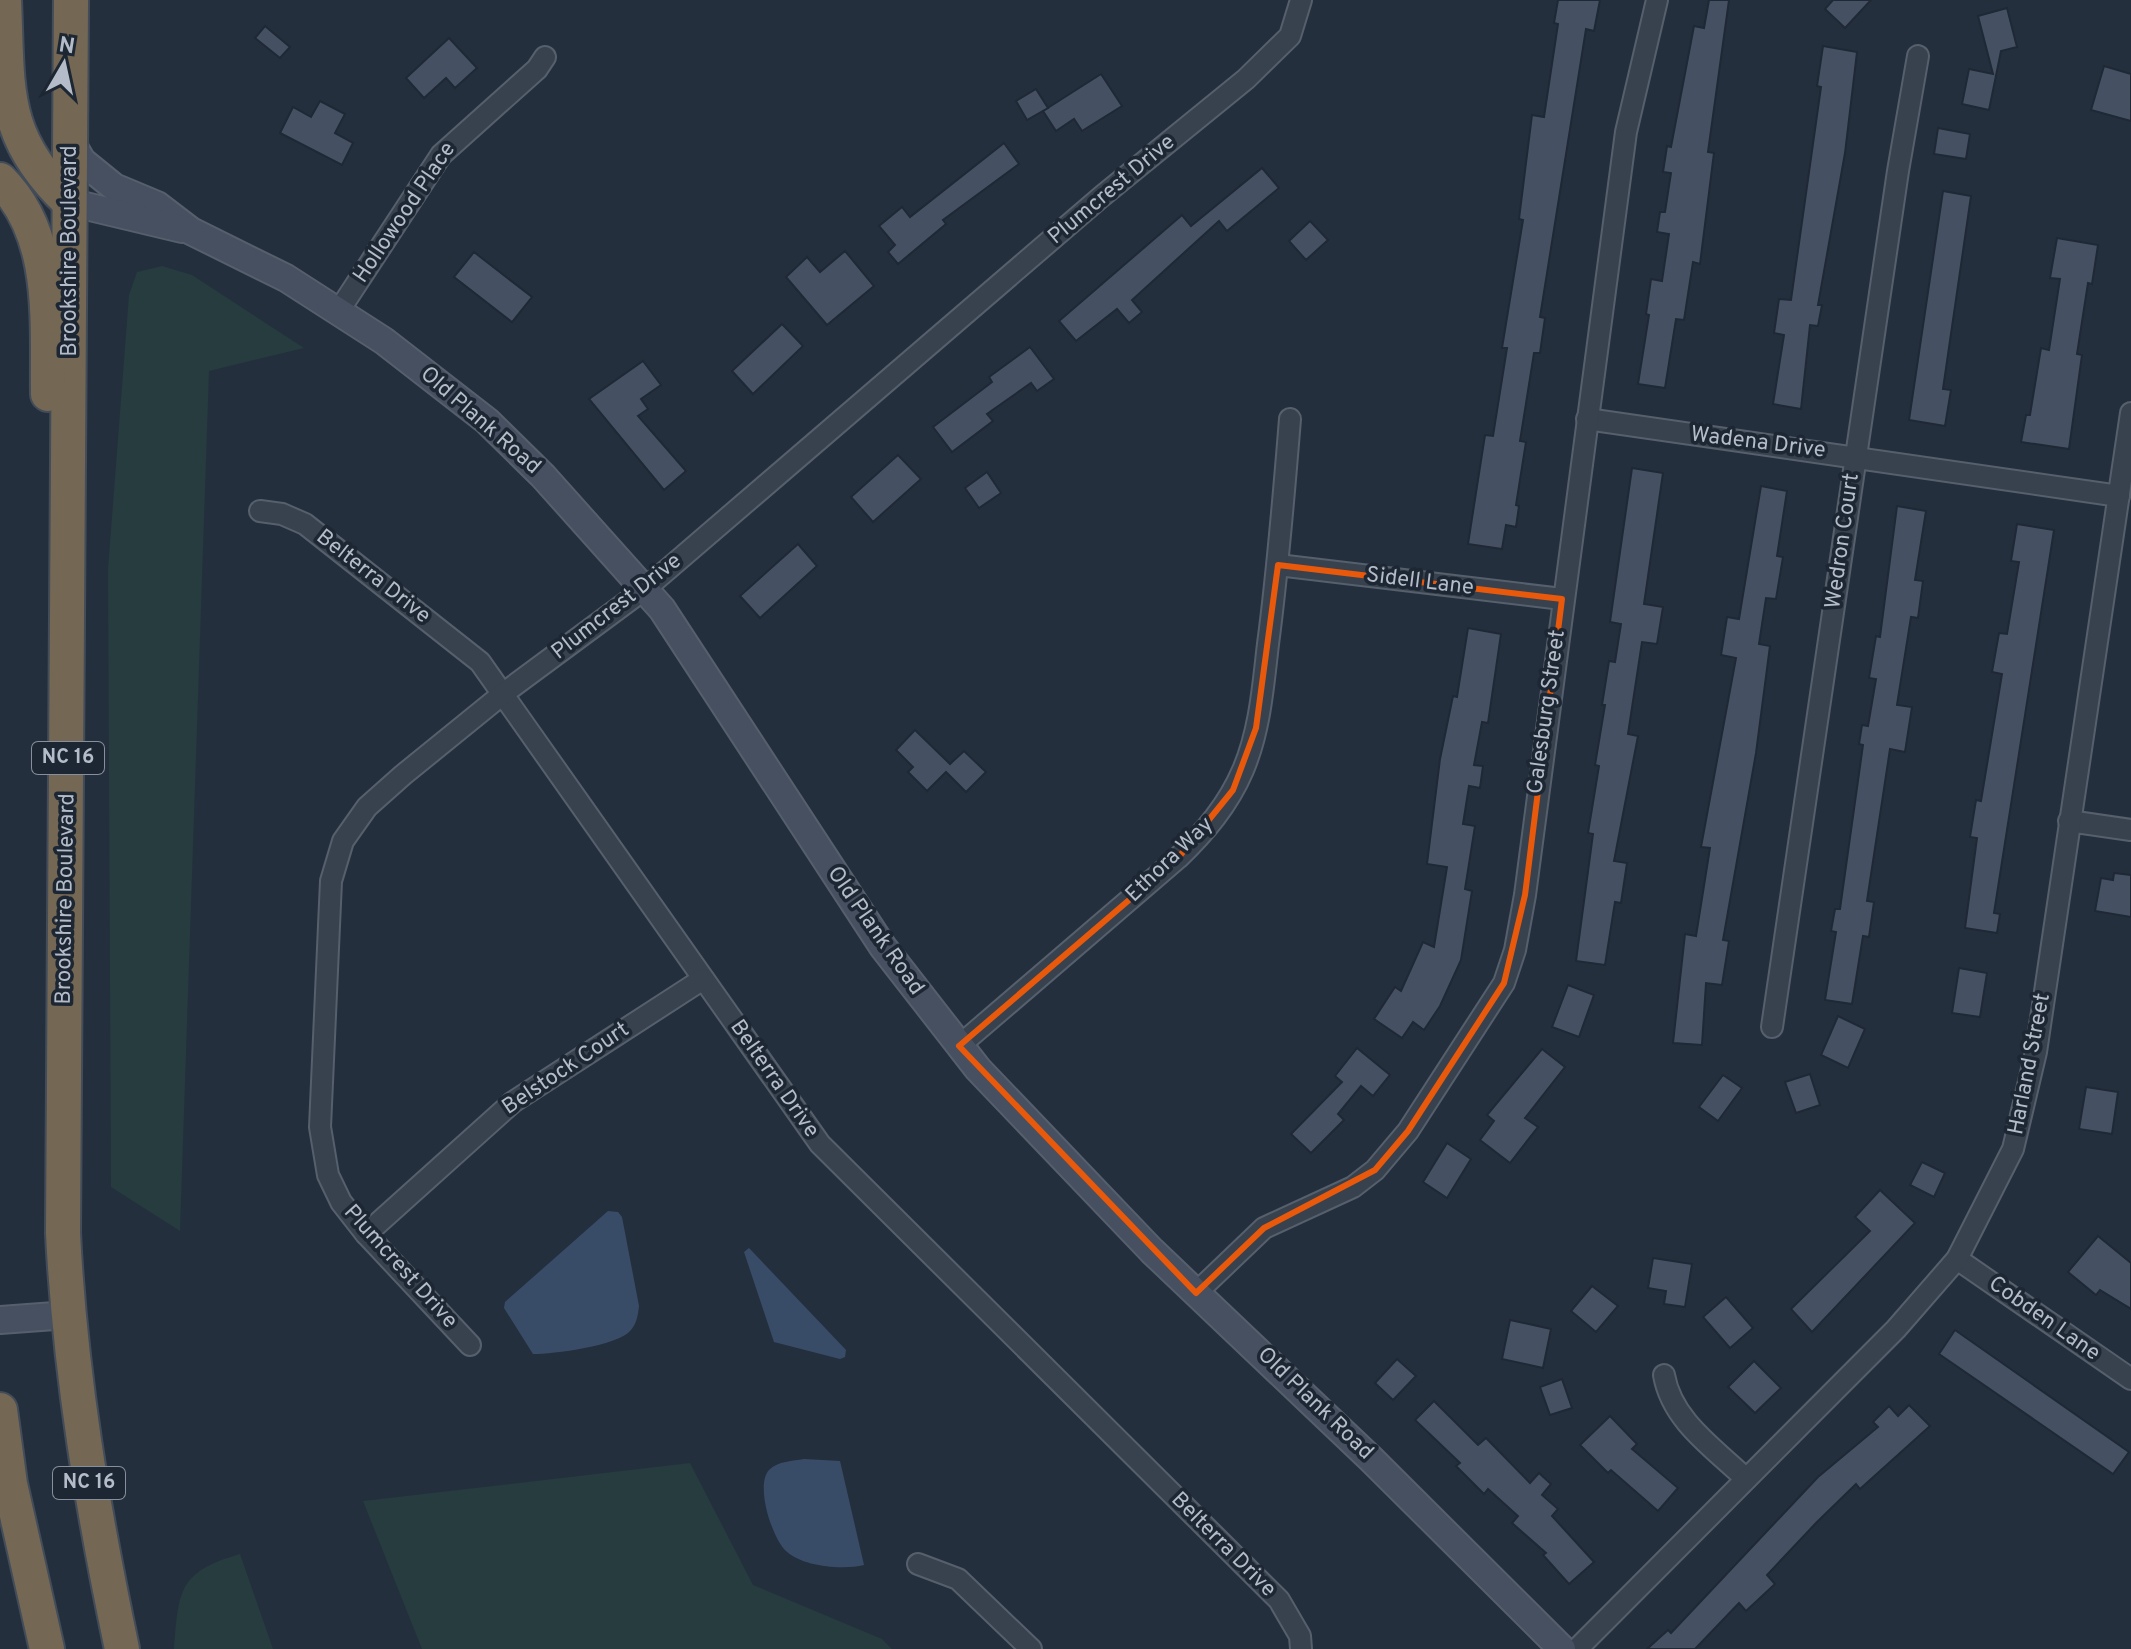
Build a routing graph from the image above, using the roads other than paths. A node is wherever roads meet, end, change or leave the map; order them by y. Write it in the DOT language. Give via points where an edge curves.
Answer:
graph roads {
  1 [pos="4,0"];
  2 [pos="71,0"];
  3 [pos="1301,0"];
  4 [pos="1657,0"];
  5 [pos="1918,56"];
  6 [pos="545,57"];
  7 [pos="70,140"];
  8 [pos="0,180"];
  9 [pos="69,202"];
  10 [pos="191,231"];
  11 [pos="340,309"];
  12 [pos="2131,413"];
  13 [pos="1290,419"];
  14 [pos="1587,419"];
  15 [pos="1855,455"];
  16 [pos="2119,496"];
  17 [pos="260,511"];
  18 [pos="69,540"];
  19 [pos="1278,565"];
  20 [pos="646,588"];
  21 [pos="1562,599"];
  22 [pos="504,693"];
  23 [pos="2069,821"];
  24 [pos="2131,830"];
  25 [pos="703,979"];
  26 [pos="1772,1027"];
  27 [pos="959,1046"];
  28 [pos="366,1234"];
  29 [pos="1957,1259"];
  30 [pos="1196,1293"];
  31 [pos="68,1315"];
  32 [pos="0,1320"];
  33 [pos="470,1345"];
  34 [pos="1664,1375"];
  35 [pos="2131,1379"];
  36 [pos="0,1410"];
  37 [pos="1746,1479"];
  38 [pos="0,1541"];
  39 [pos="918,1564"];
  40 [pos="38,1649"];
  41 [pos="47,1649"];
  42 [pos="122,1649"];
  43 [pos="1031,1649"];
  44 [pos="1301,1649"];
  45 [pos="1562,1649"];
  46 [pos="1577,1649"];
  1 -- 9 [label="highway" via="9,105 16,132 28,156"];
  2 -- 7 [label="highway, Brookshire Boulevard / NC 16"];
  3 -- 20 [label="street, Plumcrest Drive" via="1290,36 1268,60"];
  4 -- 14 [label="street, Galesburg Street" via="1626,132"];
  5 -- 15 [label="street, Wedron Court"];
  6 -- 11 [label="street, Hollowood Place" via="441,155"];
  7 -- 9 [label="highway, Brookshire Boulevard / NC 16"];
  7 -- 10 [label="street, Old Plank Road" via="93,172 157,205"];
  8 -- 18 [label="highway" via="30,221 41,252 47,310 49,508"];
  9 -- 10 [label="street, Old Plank Road"];
  9 -- 18 [label="highway, Brookshire Boulevard / NC 16"];
  10 -- 11 [label="street, Old Plank Road"];
  11 -- 20 [label="street, Old Plank Road" via="487,421"];
  12 -- 16 [label="street, Harland Street"];
  13 -- 19 [label="street, Ethora Way"];
  14 -- 15 [label="street, Wadena Drive"];
  14 -- 21 [label="street, Galesburg Street"];
  15 -- 16 [label="street, Wadena Drive"];
  15 -- 26 [label="street, Wedron Court"];
  16 -- 23 [label="street, Harland Street"];
  17 -- 22 [label="street, Belterra Drive" via="305,524 480,662"];
  18 -- 31 [label="highway, Brookshire Boulevard / NC 16" via="62,1107"];
  19 -- 21 [label="street, Sidell Lane"];
  19 -- 27 [label="street, Ethora Way" via="1256,728 1243,770 1222,809 1178,858"];
  20 -- 22 [label="street, Plumcrest Drive"];
  20 -- 27 [label="street, Old Plank Road" via="883,947"];
  21 -- 30 [label="street, Galesburg Street" via="1525,895 1504,983 1408,1131 1375,1170 1353,1187 1264,1228"];
  22 -- 25 [label="street, Belterra Drive"];
  22 -- 28 [label="street, Plumcrest Drive" via="367,807 343,841 331,881 320,1127 328,1175"];
  23 -- 24 [label="street"];
  23 -- 29 [label="street, Harland Street" via="2021,1125 2002,1177"];
  25 -- 28 [label="street, Belstock Court" via="513,1102"];
  25 -- 44 [label="street, Belterra Drive" via="820,1144 1279,1600 1300,1636"];
  27 -- 30 [label="street, Old Plank Road" via="1081,1179"];
  28 -- 33 [label="street, Plumcrest Drive"];
  29 -- 35 [label="street, Cobden Lane"];
  29 -- 37 [label="street, Harland Street" via="1904,1321"];
  30 -- 45 [label="street, Old Plank Road"];
  31 -- 32 [label="street"];
  31 -- 42 [label="highway, Brookshire Boulevard / NC 16" via="87,1474"];
  34 -- 37 [label="street" via="1678,1413"];
  36 -- 41 [label="highway" via="10,1484"];
  37 -- 46 [label="street, Harland Street"];
  38 -- 40 [label="highway"];
  39 -- 43 [label="street" via="958,1579"];
}
